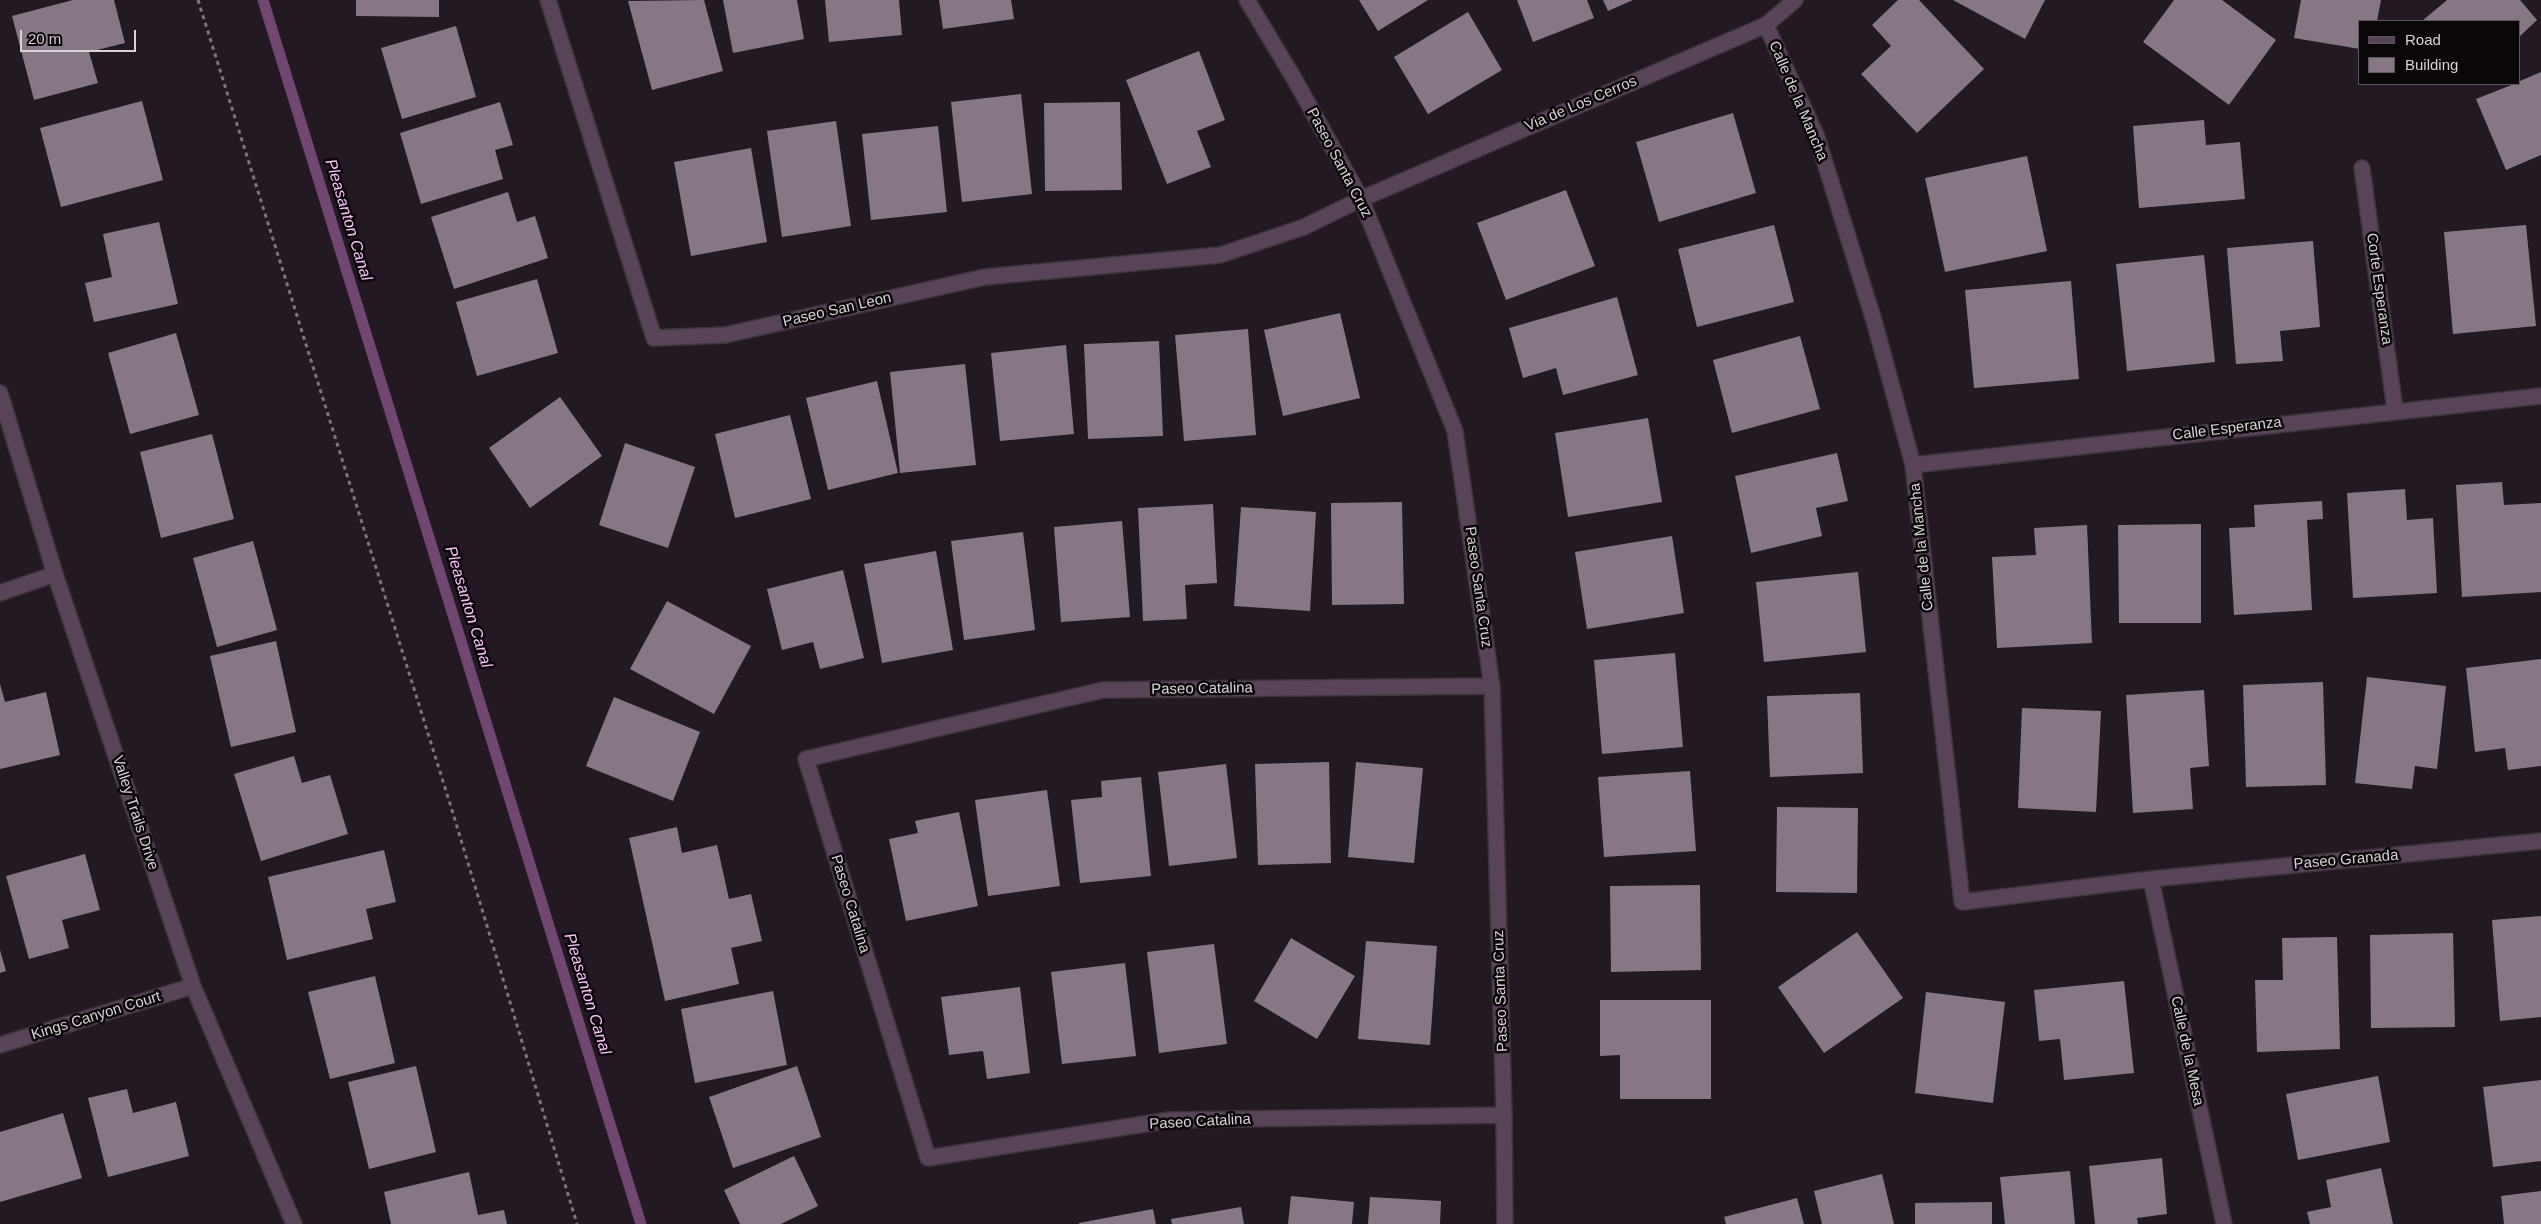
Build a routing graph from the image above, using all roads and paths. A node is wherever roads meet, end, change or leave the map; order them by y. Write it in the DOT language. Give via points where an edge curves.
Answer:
graph roads {
  1 [pos="198,0"];
  2 [pos="548,0"];
  3 [pos="1247,0"];
  4 [pos="1796,0"];
  5 [pos="1766,25"];
  6 [pos="2362,168"];
  7 [pos="1361,199"];
  8 [pos="0,392"];
  9 [pos="2541,396"];
  10 [pos="2396,410"];
  11 [pos="1913,465"];
  12 [pos="56,574"];
  13 [pos="0,593"];
  14 [pos="1492,686"];
  15 [pos="2541,841"];
  16 [pos="2151,878"];
  17 [pos="193,986"];
  18 [pos="0,1046"];
  19 [pos="1504,1115"];
  20 [pos="294,1224"];
  21 [pos="577,1224"];
  22 [pos="1505,1224"];
  23 [pos="2224,1224"];
  1 -- 21 [label="path" via="452,810"];
  2 -- 7 [label="street, Paseo San Leon" via="654,338 725,335 985,277 1220,255 1304,227"];
  3 -- 7 [label="street, Paseo Santa Cruz"];
  4 -- 5 [label="street, Via de Los Cerros"];
  5 -- 7 [label="street, Via de Los Cerros"];
  5 -- 11 [label="street, Calle de la Mancha" via="1817,137 1875,324"];
  6 -- 10 [label="street, Corte Esperanza"];
  7 -- 14 [label="street, Paseo Santa Cruz" via="1455,431"];
  8 -- 12 [label="street, Valley Trails Drive"];
  9 -- 10 [label="street, Calle Esperanza"];
  10 -- 11 [label="street, Calle Esperanza"];
  11 -- 16 [label="street, Calle de la Mancha" via="1962,902"];
  12 -- 13 [label="street"];
  12 -- 17 [label="street, Valley Trails Drive"];
  14 -- 19 [label="street, Paseo Santa Cruz"];
  14 -- 19 [label="street, Paseo Catalina" via="1103,690 806,759 928,1158 1170,1120"];
  15 -- 16 [label="street, Paseo Granada"];
  16 -- 23 [label="street, Calle de la Mesa"];
  17 -- 18 [label="street, Kings Canyon Court"];
  17 -- 20 [label="street, Valley Trails Drive"];
  19 -- 22 [label="street, Paseo Santa Cruz"];
}
